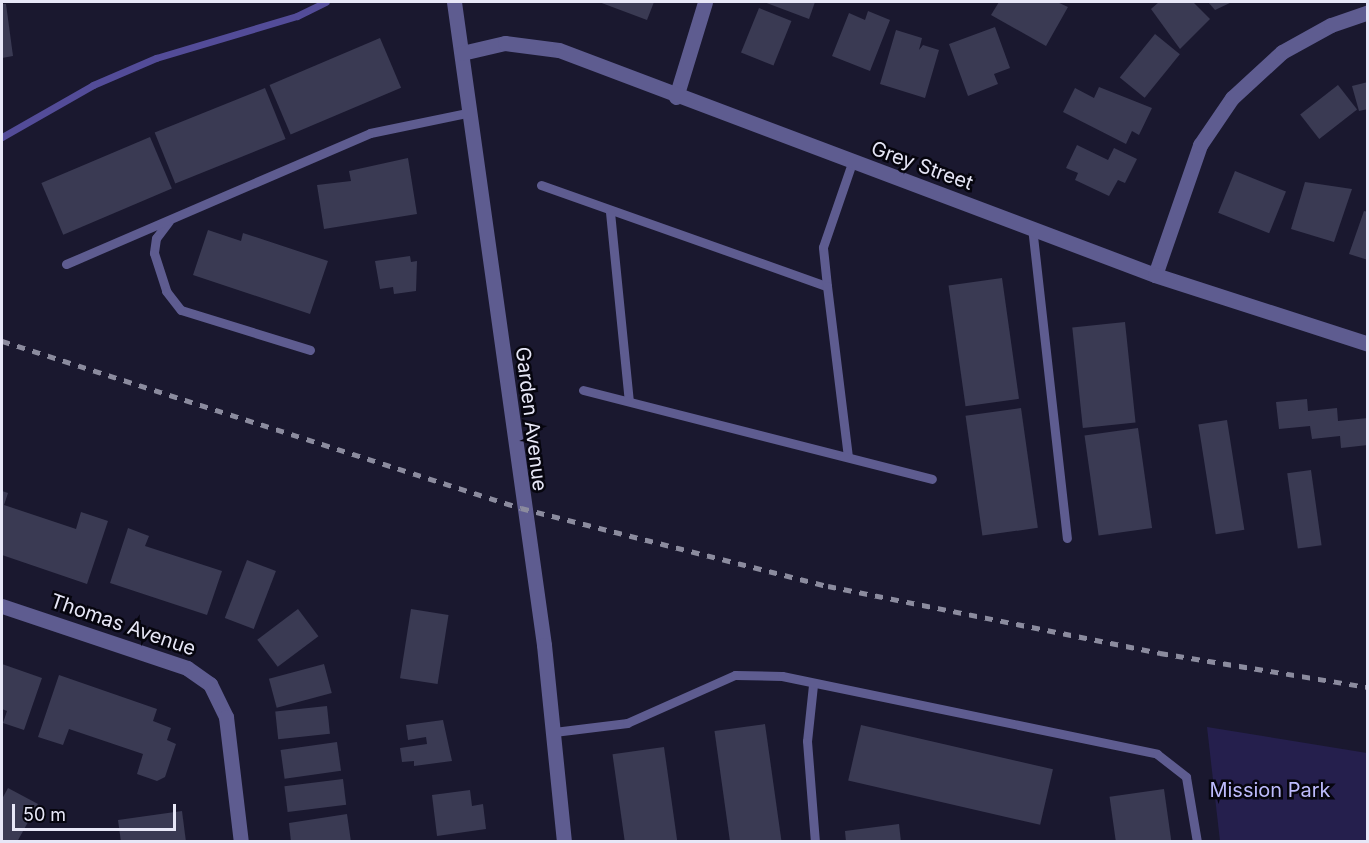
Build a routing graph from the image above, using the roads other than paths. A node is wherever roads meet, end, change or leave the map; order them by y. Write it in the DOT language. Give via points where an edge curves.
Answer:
graph roads {
  1 [pos="454,2"];
  2 [pos="705,2"];
  3 [pos="1368,12"];
  4 [pos="462,53"];
  5 [pos="676,97"];
  6 [pos="471,112"];
  7 [pos="852,163"];
  8 [pos="541,185"];
  9 [pos="610,212"];
  10 [pos="173,218"];
  11 [pos="1032,227"];
  12 [pos="66,264"];
  13 [pos="1155,275"];
  14 [pos="827,286"];
  15 [pos="1368,344"];
  16 [pos="310,350"];
  17 [pos="583,390"];
  18 [pos="629,401"];
  19 [pos="848,457"];
  20 [pos="933,479"];
  21 [pos="1067,538"];
  22 [pos="2,606"];
  23 [pos="813,685"];
  24 [pos="554,732"];
  25 [pos="241,842"];
  26 [pos="564,842"];
  27 [pos="815,842"];
  28 [pos="1197,842"];
  1 -- 4 [label="street, Garden Avenue"];
  2 -- 5 [label="street"];
  3 -- 13 [label="street" via="1331,25 1282,52 1221,112 1200,145"];
  4 -- 5 [label="street, Grey Street" via="506,43 535,43"];
  4 -- 6 [label="street, Garden Avenue"];
  5 -- 7 [label="street, Grey Street"];
  6 -- 10 [label="lane" via="370,133"];
  6 -- 24 [label="street, Garden Avenue"];
  7 -- 11 [label="street, Grey Street"];
  7 -- 14 [label="lane" via="823,247"];
  8 -- 9 [label="lane"];
  9 -- 14 [label="lane"];
  9 -- 18 [label="lane"];
  10 -- 12 [label="lane"];
  10 -- 16 [label="lane" via="156,238 154,253 166,291 181,310"];
  11 -- 13 [label="street, Grey Street"];
  11 -- 21 [label="lane"];
  13 -- 15 [label="street, Grey Street"];
  14 -- 19 [label="lane"];
  17 -- 18 [label="lane"];
  18 -- 19 [label="lane"];
  19 -- 20 [label="lane"];
  22 -- 25 [label="street, Thomas Avenue" via="187,668 210,684 226,717"];
  23 -- 24 [label="lane" via="782,676 735,675 627,723"];
  23 -- 27 [label="lane" via="807,741"];
  23 -- 28 [label="lane" via="1157,754 1186,777"];
  24 -- 26 [label="street, Garden Avenue"];
}
